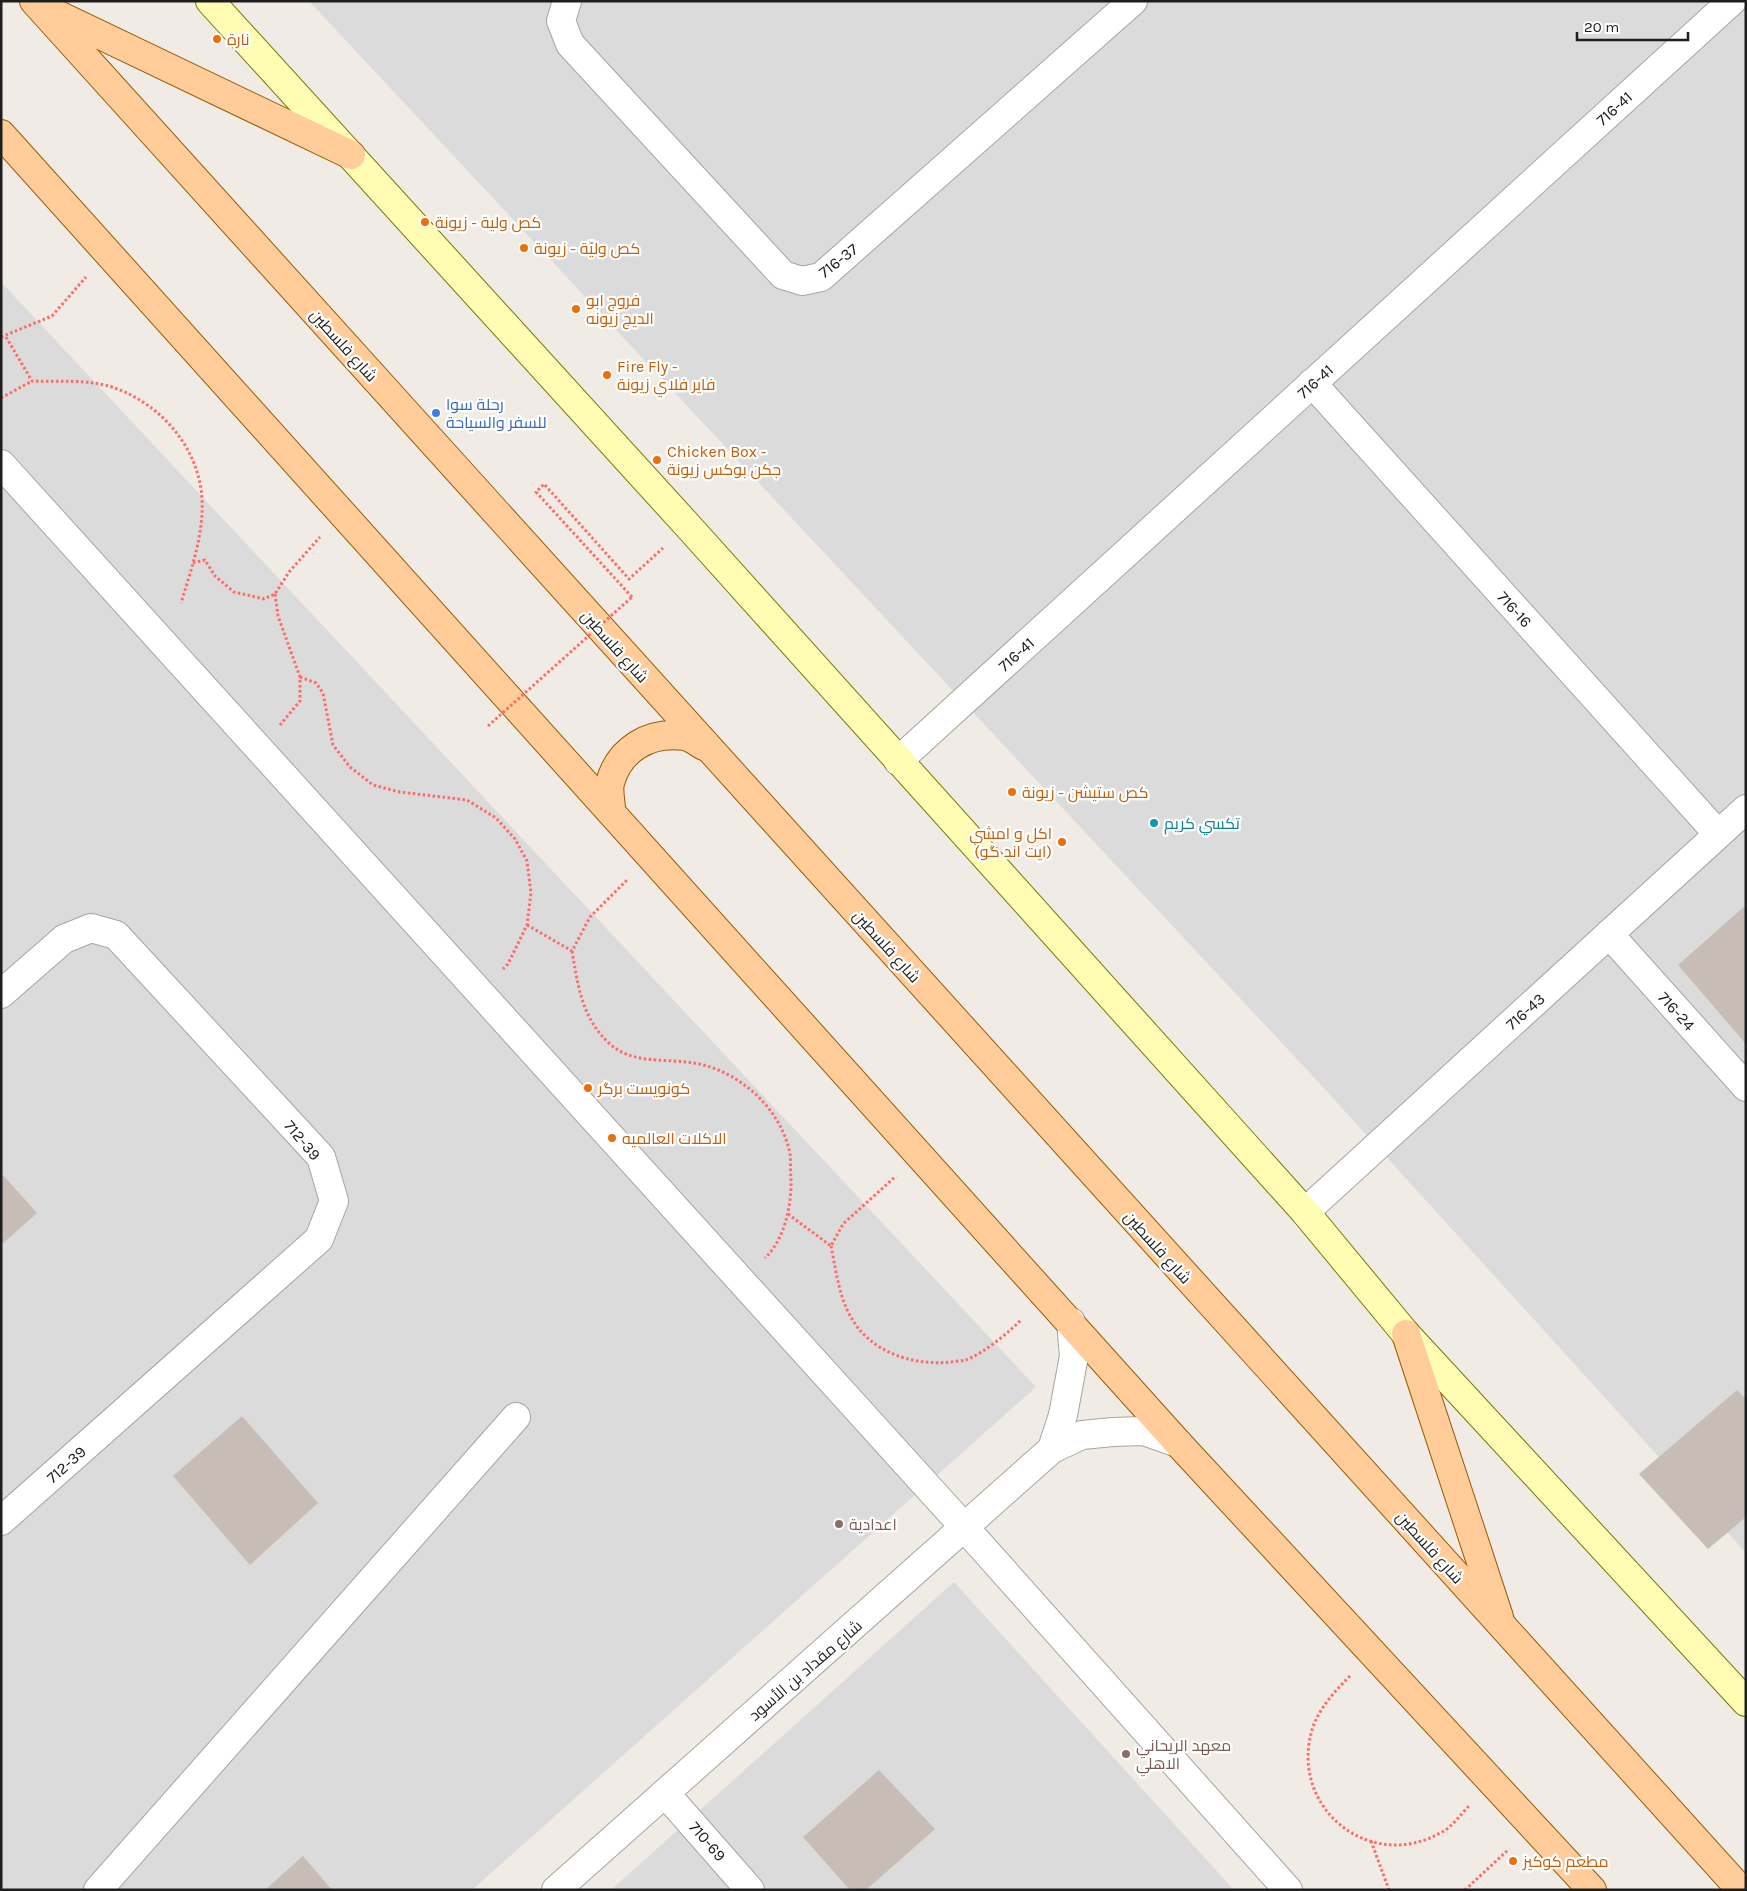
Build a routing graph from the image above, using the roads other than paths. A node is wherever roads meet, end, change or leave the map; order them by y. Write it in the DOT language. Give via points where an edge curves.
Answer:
graph roads {
  1 [pos="210,1"];
  2 [pos="567,1"];
  3 [pos="1133,1"];
  4 [pos="1732,1"];
  5 [pos="1741,1"];
  6 [pos="36,3"];
  7 [pos="1746,7"];
  8 [pos="1,134"];
  9 [pos="351,155"];
  10 [pos="1312,383"];
  11 [pos="1,464"];
  12 [pos="708,748"];
  13 [pos="898,761"];
  14 [pos="1746,809"];
  15 [pos="611,810"];
  16 [pos="1718,834"];
  17 [pos="1609,934"];
  18 [pos="1,994"];
  19 [pos="1746,1087"];
  20 [pos="1305,1212"];
  21 [pos="1071,1322"];
  22 [pos="1406,1334"];
  23 [pos="516,1417"];
  24 [pos="1178,1443"];
  25 [pos="1052,1449"];
  26 [pos="1,1521"];
  27 [pos="965,1528"];
  28 [pos="1502,1628"];
  29 [pos="1746,1702"];
  30 [pos="666,1793"];
  31 [pos="98,1890"];
  32 [pos="556,1890"];
  33 [pos="750,1890"];
  34 [pos="1288,1890"];
  35 [pos="1592,1890"];
  36 [pos="1741,1890"];
  1 -- 9 [label="street"];
  2 -- 3 [label="street, 716-37" via="561,21 570,44 783,275 802,282 822,277"];
  4 -- 10 [label="street, 716-41"];
  5 -- 7 [label="street"];
  6 -- 9 [label="main road"];
  6 -- 12 [label="main road, شارع فلسطين"];
  8 -- 15 [label="main road"];
  9 -- 13 [label="street"];
  10 -- 13 [label="street, 716-41"];
  10 -- 16 [label="street, 716-16"];
  11 -- 27 [label="street"];
  12 -- 15 [label="main road" via="686,736 660,735 637,744 618,762 610,785"];
  12 -- 28 [label="main road, شارع فلسطين"];
  13 -- 20 [label="street"];
  14 -- 16 [label="street, 716-43"];
  15 -- 21 [label="main road"];
  16 -- 17 [label="street, 716-43"];
  17 -- 19 [label="street, 716-24"];
  17 -- 20 [label="street, 716-43"];
  18 -- 26 [label="street, 712-39" via="64,939 90,928 116,935 321,1157 334,1201 319,1239"];
  20 -- 22 [label="street"];
  21 -- 24 [label="main road"];
  21 -- 25 [label="street" via="1074,1356 1063,1415"];
  22 -- 28 [label="main road"];
  22 -- 29 [label="street"];
  23 -- 31 [label="street"];
  24 -- 25 [label="street" via="1144,1431 1112,1432 1082,1434"];
  24 -- 35 [label="main road"];
  25 -- 27 [label="street, شارع مقداد بن الأسود"];
  27 -- 30 [label="street, شارع مقداد بن الأسود"];
  27 -- 34 [label="street"];
  28 -- 36 [label="main road, شارع فلسطين"];
  30 -- 32 [label="street, شارع مقداد بن الأسود"];
  30 -- 33 [label="street, 710-69"];
}
